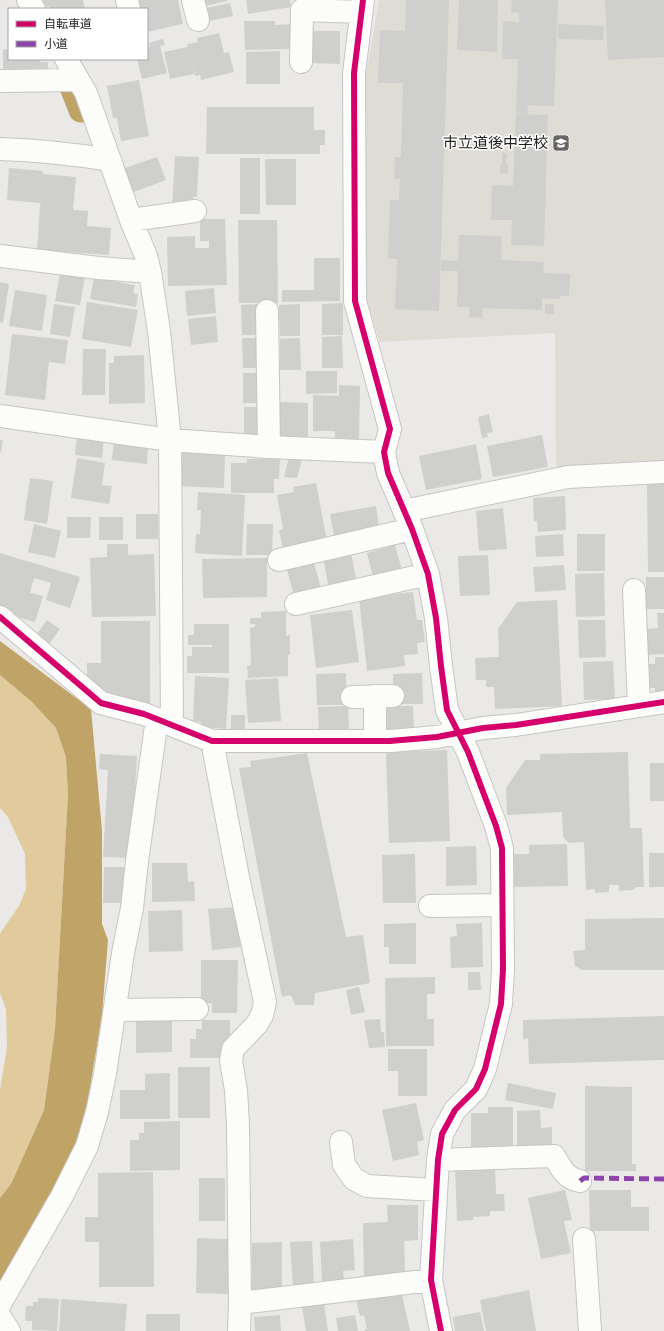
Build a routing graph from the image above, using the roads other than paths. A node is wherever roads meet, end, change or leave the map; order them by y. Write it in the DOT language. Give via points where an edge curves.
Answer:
graph roads {
  1 [pos="362,6"];
  2 [pos="67,60"];
  3 [pos="301,62"];
  4 [pos="78,80"];
  5 [pos="1,81"];
  6 [pos="0,149"];
  7 [pos="28,164"];
  8 [pos="112,166"];
  9 [pos="195,211"];
  10 [pos="131,220"];
  11 [pos="0,256"];
  12 [pos="150,272"];
  13 [pos="267,311"];
  14 [pos="0,416"];
  15 [pos="170,440"];
  16 [pos="268,447"];
  17 [pos="384,452"];
  18 [pos="664,472"];
  19 [pos="408,520"];
  20 [pos="278,560"];
  21 [pos="428,574"];
  22 [pos="634,590"];
  23 [pos="296,604"];
  24 [pos="0,617"];
  25 [pos="352,697"];
  26 [pos="664,702"];
  27 [pos="639,705"];
  28 [pos="164,722"];
  29 [pos="458,733"];
  30 [pos="212,741"];
  31 [pos="375,741"];
  32 [pos="502,905"];
  33 [pos="430,906"];
  34 [pos="197,1009"];
  35 [pos="115,1010"];
  36 [pos="341,1142"];
  37 [pos="438,1160"];
  38 [pos="580,1181"];
  39 [pos="436,1190"];
  40 [pos="584,1239"];
  41 [pos="431,1280"];
  42 [pos="240,1303"];
  43 [pos="0,1304"];
  44 [pos="0,1317"];
  45 [pos="9,1331"];
  46 [pos="239,1331"];
  47 [pos="441,1331"];
  48 [pos="590,1331"];
  1 -- 3 [label="street" via="302,10"];
  1 -- 17 [label="street" via="354,73 356,301 390,429"];
  2 -- 4 [label="street"];
  4 -- 5 [label="street"];
  4 -- 8 [label="street" via="86,93"];
  6 -- 8 [label="street" via="51,152"];
  7 -- 8 [label="street"];
  8 -- 10 [label="street"];
  9 -- 10 [label="street"];
  10 -- 12 [label="street"];
  11 -- 12 [label="street"];
  12 -- 15 [label="street"];
  13 -- 16 [label="street"];
  14 -- 15 [label="street"];
  15 -- 16 [label="street"];
  15 -- 28 [label="street"];
  16 -- 17 [label="street"];
  17 -- 19 [label="street" via="388,473"];
  18 -- 19 [label="street" via="568,477"];
  19 -- 20 [label="street"];
  19 -- 21 [label="street"];
  21 -- 23 [label="street"];
  21 -- 29 [label="street" via="447,710"];
  22 -- 27 [label="street" via="645,620"];
  24 -- 28 [label="street" via="101,703"];
  25 -- 31 [label="street" via="384,696"];
  26 -- 27 [label="street"];
  27 -- 29 [label="street"];
  28 -- 30 [label="street"];
  28 -- 35 [label="street" via="136,861 132,908"];
  29 -- 31 [label="street"];
  29 -- 32 [label="street" via="468,752 502,848"];
  30 -- 31 [label="street"];
  30 -- 42 [label="street" via="265,1002 257,1024 233,1049 232,1061 238,1125"];
  32 -- 33 [label="street"];
  32 -- 37 [label="street" via="501,1004 486,1069 476,1089 455,1110 442,1134"];
  34 -- 35 [label="street"];
  35 -- 43 [label="street" via="97,1112 87,1146 62,1196"];
  36 -- 39 [label="street" via="344,1165 354,1179 367,1186"];
  37 -- 38 [label="street" via="554,1156 571,1179"];
  37 -- 39 [label="street"];
  39 -- 41 [label="street"];
  40 -- 48 [label="street"];
  41 -- 42 [label="street"];
  41 -- 47 [label="street"];
  42 -- 46 [label="street"];
  44 -- 45 [label="street"];
}
